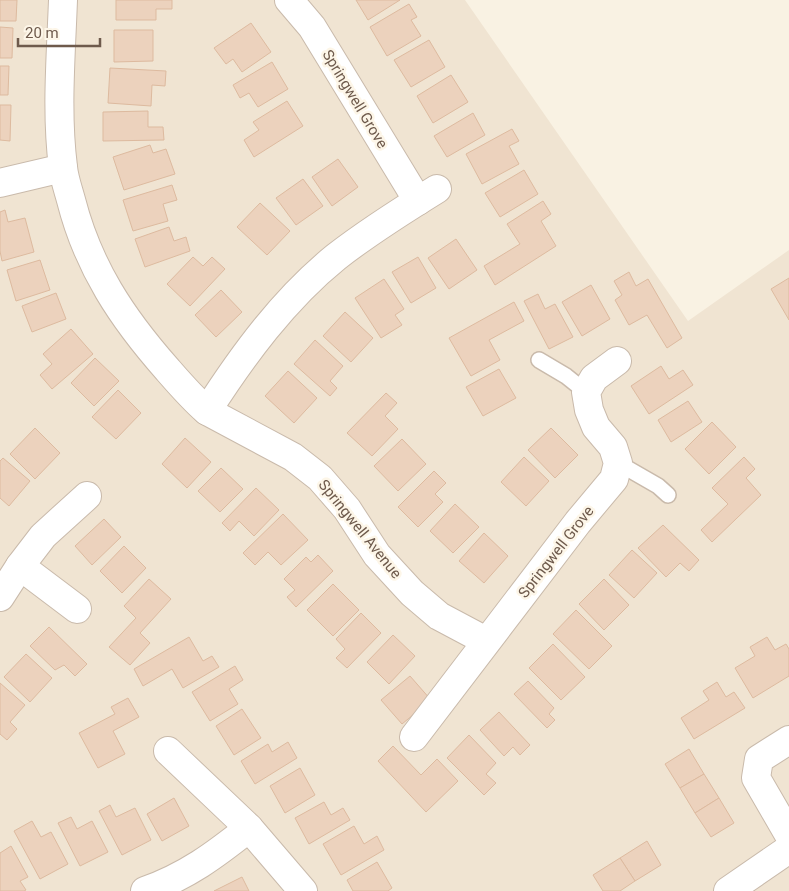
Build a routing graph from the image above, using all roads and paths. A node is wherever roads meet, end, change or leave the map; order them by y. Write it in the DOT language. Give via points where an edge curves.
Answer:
graph roads {
  1 [pos="63,0"];
  2 [pos="289,0"];
  3 [pos="63,168"];
  4 [pos="0,184"];
  5 [pos="539,360"];
  6 [pos="618,361"];
  7 [pos="586,392"];
  8 [pos="207,410"];
  9 [pos="618,463"];
  10 [pos="668,495"];
  11 [pos="87,496"];
  12 [pos="20,566"];
  13 [pos="0,597"];
  14 [pos="77,609"];
  15 [pos="486,641"];
  16 [pos="414,737"];
  17 [pos="789,740"];
  18 [pos="168,751"];
  19 [pos="249,828"];
  20 [pos="789,835"];
  21 [pos="789,848"];
  22 [pos="145,891"];
  23 [pos="303,891"];
  24 [pos="728,891"];
  1 -- 3 [label="street, Springwell Avenue" via="60,122"];
  2 -- 8 [label="street, Springwell Grove" via="312,27 427,195 336,258 297,294 253,343"];
  3 -- 4 [label="street"];
  3 -- 8 [label="street, Springwell Avenue" via="93,265 117,307 146,346"];
  5 -- 7 [label="lane"];
  6 -- 7 [label="street" via="594,378"];
  7 -- 9 [label="street" via="588,410 596,427 613,447"];
  8 -- 15 [label="street, Springwell Avenue" via="293,457 320,478 347,509 377,555 412,593 439,616"];
  9 -- 10 [label="lane"];
  9 -- 15 [label="street, Springwell Grove" via="614,478"];
  11 -- 12 [label="street" via="43,536"];
  12 -- 13 [label="street"];
  12 -- 14 [label="street"];
  15 -- 16 [label="street, Springwell Grove"];
  17 -- 20 [label="street" via="759,759 756,778"];
  18 -- 19 [label="street"];
  19 -- 22 [label="street" via="208,861"];
  19 -- 23 [label="street"];
  21 -- 24 [label="street"];
}
